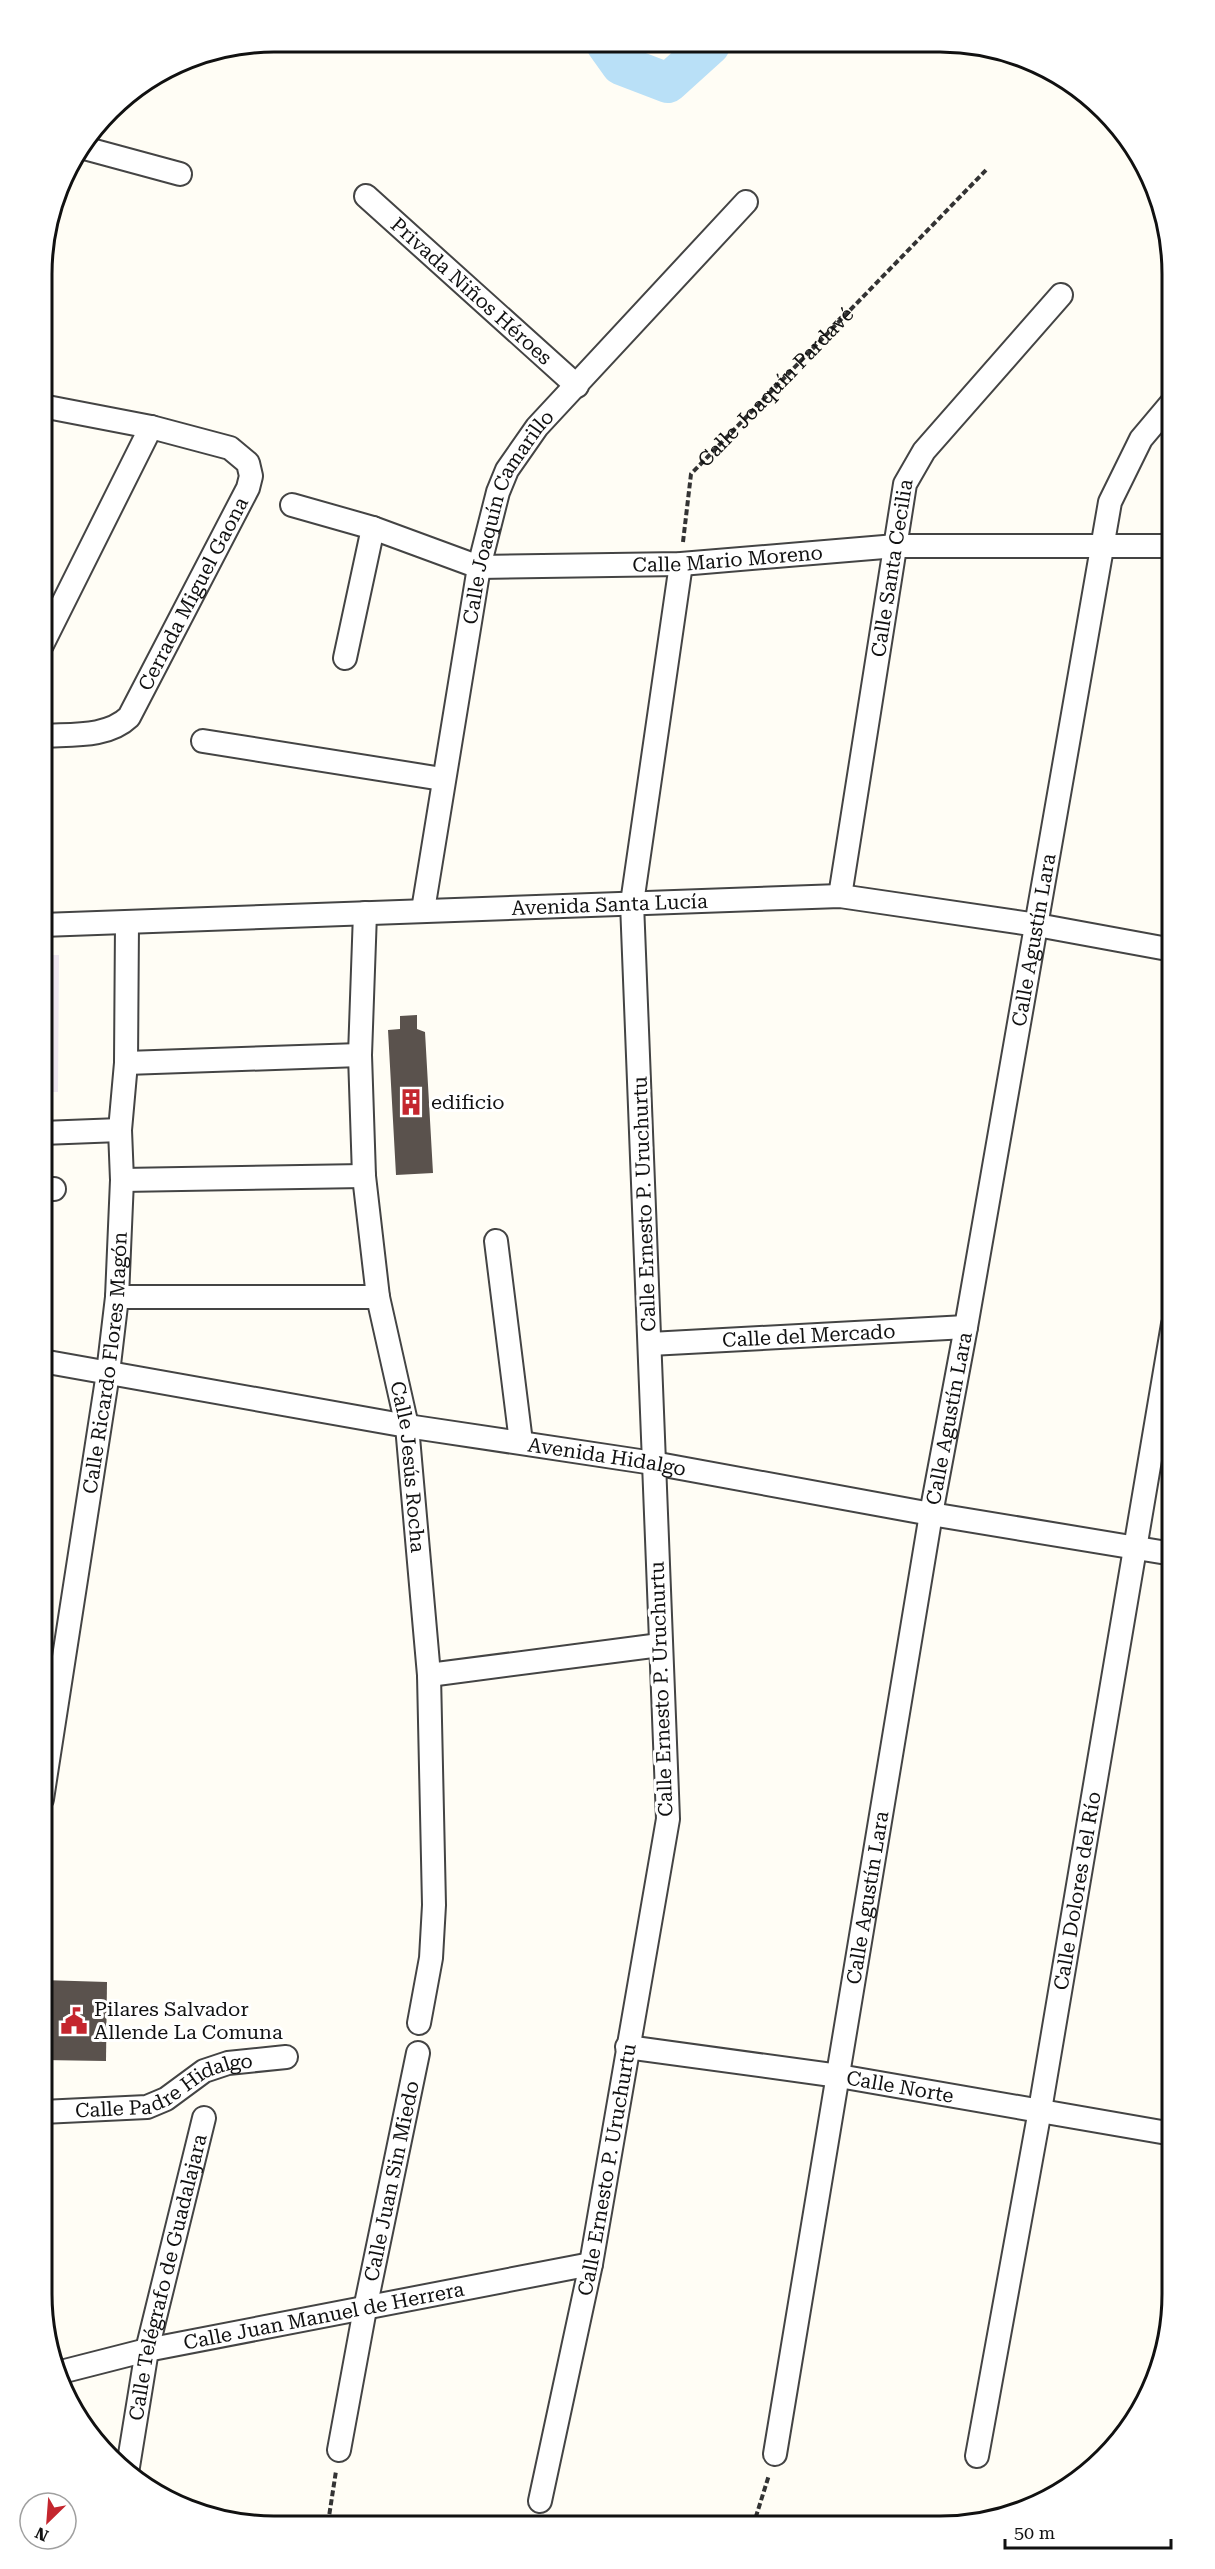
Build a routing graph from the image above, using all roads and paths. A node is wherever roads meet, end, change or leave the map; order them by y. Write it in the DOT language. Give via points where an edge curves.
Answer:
graph roads {
  1 [pos="91,150"];
  2 [pos="988,168"];
  3 [pos="180,174"];
  4 [pos="366,196"];
  5 [pos="746,202"];
  6 [pos="1062,295"];
  7 [pos="577,386"];
  8 [pos="52,414"];
  9 [pos="1162,414"];
  10 [pos="151,427"];
  11 [pos="292,505"];
  12 [pos="373,528"];
  13 [pos="896,546"];
  14 [pos="1162,546"];
  15 [pos="1101,548"];
  16 [pos="681,564"];
  17 [pos="479,567"];
  18 [pos="52,625"];
  19 [pos="345,658"];
  20 [pos="52,735"];
  21 [pos="203,741"];
  22 [pos="442,779"];
  23 [pos="840,896"];
  24 [pos="632,903"];
  25 [pos="423,910"];
  26 [pos="365,913"];
  27 [pos="127,923"];
  28 [pos="52,925"];
  29 [pos="1037,925"];
  30 [pos="1162,948"];
  31 [pos="360,1055"];
  32 [pos="126,1063"];
  33 [pos="120,1130"];
  34 [pos="52,1132"];
  35 [pos="364,1176"];
  36 [pos="122,1180"];
  37 [pos="496,1241"];
  38 [pos="378,1296"];
  39 [pos="117,1297"];
  40 [pos="966,1327"];
  41 [pos="650,1344"];
  42 [pos="52,1363"];
  43 [pos="108,1373"];
  44 [pos="1162,1385"];
  45 [pos="407,1426"];
  46 [pos="521,1442"];
  47 [pos="653,1463"];
  48 [pos="931,1514"];
  49 [pos="1133,1547"];
  50 [pos="1162,1552"];
  51 [pos="660,1645"];
  52 [pos="429,1675"];
  53 [pos="52,1734"];
  54 [pos="419,2023"];
  55 [pos="627,2048"];
  56 [pos="418,2053"];
  57 [pos="286,2057"];
  58 [pos="839,2076"];
  59 [pos="1040,2110"];
  60 [pos="52,2112"];
  61 [pos="204,2118"];
  62 [pos="1162,2132"];
  63 [pos="591,2264"];
  64 [pos="365,2309"];
  65 [pos="147,2349"];
  66 [pos="66,2371"];
  67 [pos="339,2450"];
  68 [pos="775,2454"];
  69 [pos="977,2456"];
  70 [pos="129,2462"];
  71 [pos="540,2500"];
  72 [pos="329,2516"];
  73 [pos="756,2516"];
  1 -- 3 [label="street"];
  2 -- 16 [label="path, Calle Joaquín Pardavé" via="691,474"];
  4 -- 7 [label="street, Privada Niños Héroes"];
  5 -- 7 [label="street, Calle Joaquín Camarillo"];
  6 -- 13 [label="street, Calle Santa Cecilia" via="924,451 905,484"];
  7 -- 17 [label="street, Calle Joaquín Camarillo" via="537,428 507,470"];
  8 -- 10 [label="street"];
  9 -- 15 [label="street, Calle Agustín Lara" via="1125,469 1110,502"];
  10 -- 18 [label="street"];
  10 -- 20 [label="street, Cerrada Miguel Gaona" via="230,448 248,463 248,488 136,705 122,724 102,731"];
  11 -- 12 [label="street, Calle Mario Moreno"];
  12 -- 17 [label="street, Calle Mario Moreno"];
  12 -- 19 [label="street"];
  13 -- 15 [label="street, Calle Mario Moreno"];
  13 -- 16 [label="street, Calle Mario Moreno"];
  13 -- 23 [label="street, Calle Santa Cecilia"];
  14 -- 15 [label="street, Calle Mario Moreno"];
  15 -- 29 [label="street, Calle Agustín Lara"];
  16 -- 17 [label="street, Calle Mario Moreno"];
  16 -- 24 [label="street"];
  17 -- 22 [label="street, Calle Joaquín Camarillo"];
  21 -- 22 [label="street"];
  22 -- 25 [label="street, Calle Joaquín Camarillo"];
  23 -- 24 [label="street, Avenida Santa Lucía"];
  23 -- 29 [label="street, Avenida Santa Lucía"];
  24 -- 25 [label="street, Avenida Santa Lucía"];
  24 -- 41 [label="street, Calle Ernesto P. Uruchurtu"];
  25 -- 26 [label="street, Avenida Santa Lucía"];
  26 -- 27 [label="street, Avenida Santa Lucía"];
  26 -- 31 [label="street, Calle Jesús Rocha"];
  27 -- 28 [label="street, Avenida Santa Lucía"];
  27 -- 32 [label="street, Calle Ricardo Flores Magón"];
  29 -- 30 [label="street, Avenida Santa Lucía"];
  29 -- 40 [label="street, Calle Agustín Lara"];
  31 -- 32 [label="street"];
  31 -- 35 [label="street, Calle Jesús Rocha"];
  32 -- 33 [label="street, Calle Ricardo Flores Magón"];
  33 -- 34 [label="street"];
  33 -- 36 [label="street, Calle Ricardo Flores Magón"];
  35 -- 36 [label="street"];
  35 -- 38 [label="street, Calle Jesús Rocha"];
  36 -- 39 [label="street, Calle Ricardo Flores Magón"];
  37 -- 46 [label="street"];
  38 -- 39 [label="street"];
  38 -- 45 [label="street, Calle Jesús Rocha"];
  39 -- 43 [label="street, Calle Ricardo Flores Magón"];
  40 -- 41 [label="street, Calle del Mercado"];
  40 -- 48 [label="street, Calle Agustín Lara"];
  41 -- 47 [label="street, Calle Ernesto P. Uruchurtu"];
  42 -- 43 [label="street, Avenida Hidalgo"];
  43 -- 45 [label="street, Avenida Hidalgo"];
  43 -- 53 [label="street, Calle Ricardo Flores Magón"];
  44 -- 49 [label="street, Calle Dolores del Río"];
  45 -- 46 [label="street, Avenida Hidalgo"];
  45 -- 52 [label="street, Calle Jesús Rocha"];
  46 -- 47 [label="street, Avenida Hidalgo"];
  47 -- 48 [label="street, Avenida Hidalgo"];
  47 -- 51 [label="street, Calle Ernesto P. Uruchurtu"];
  48 -- 49 [label="street, Avenida Hidalgo"];
  48 -- 58 [label="street, Calle Agustín Lara"];
  49 -- 50 [label="street, Avenida Hidalgo"];
  49 -- 59 [label="street, Calle Dolores del Río"];
  51 -- 52 [label="street"];
  51 -- 55 [label="street, Calle Ernesto P. Uruchurtu" via="668,1819"];
  52 -- 54 [label="street, Calle Jesús Rocha" via="434,1905"];
  55 -- 58 [label="street, Calle Norte"];
  55 -- 63 [label="street, Calle Ernesto P. Uruchurtu"];
  56 -- 64 [label="street, Calle Juan Sin Miedo"];
  57 -- 60 [label="street, Calle Padre Hidalgo" via="228,2063 204,2071 147,2108"];
  58 -- 59 [label="street, Calle Norte"];
  58 -- 68 [label="street, Calle Agustín Lara"];
  59 -- 62 [label="street, Calle Norte"];
  59 -- 69 [label="street, Calle Dolores del Río"];
  61 -- 65 [label="street, Calle Telégrafo de Guadalajara"];
  63 -- 64 [label="street, Calle Juan Manuel de Herrera"];
  63 -- 71 [label="street, Calle Ernesto P. Uruchurtu"];
  64 -- 65 [label="street, Calle Juan Manuel de Herrera"];
  64 -- 67 [label="street, Calle Juan Sin Miedo"];
  65 -- 66 [label="street, Calle Juan Manuel de Herrera"];
  65 -- 70 [label="street, Calle Telégrafo de Guadalajara"];
  67 -- 72 [label="path"];
  68 -- 73 [label="path"];
}
